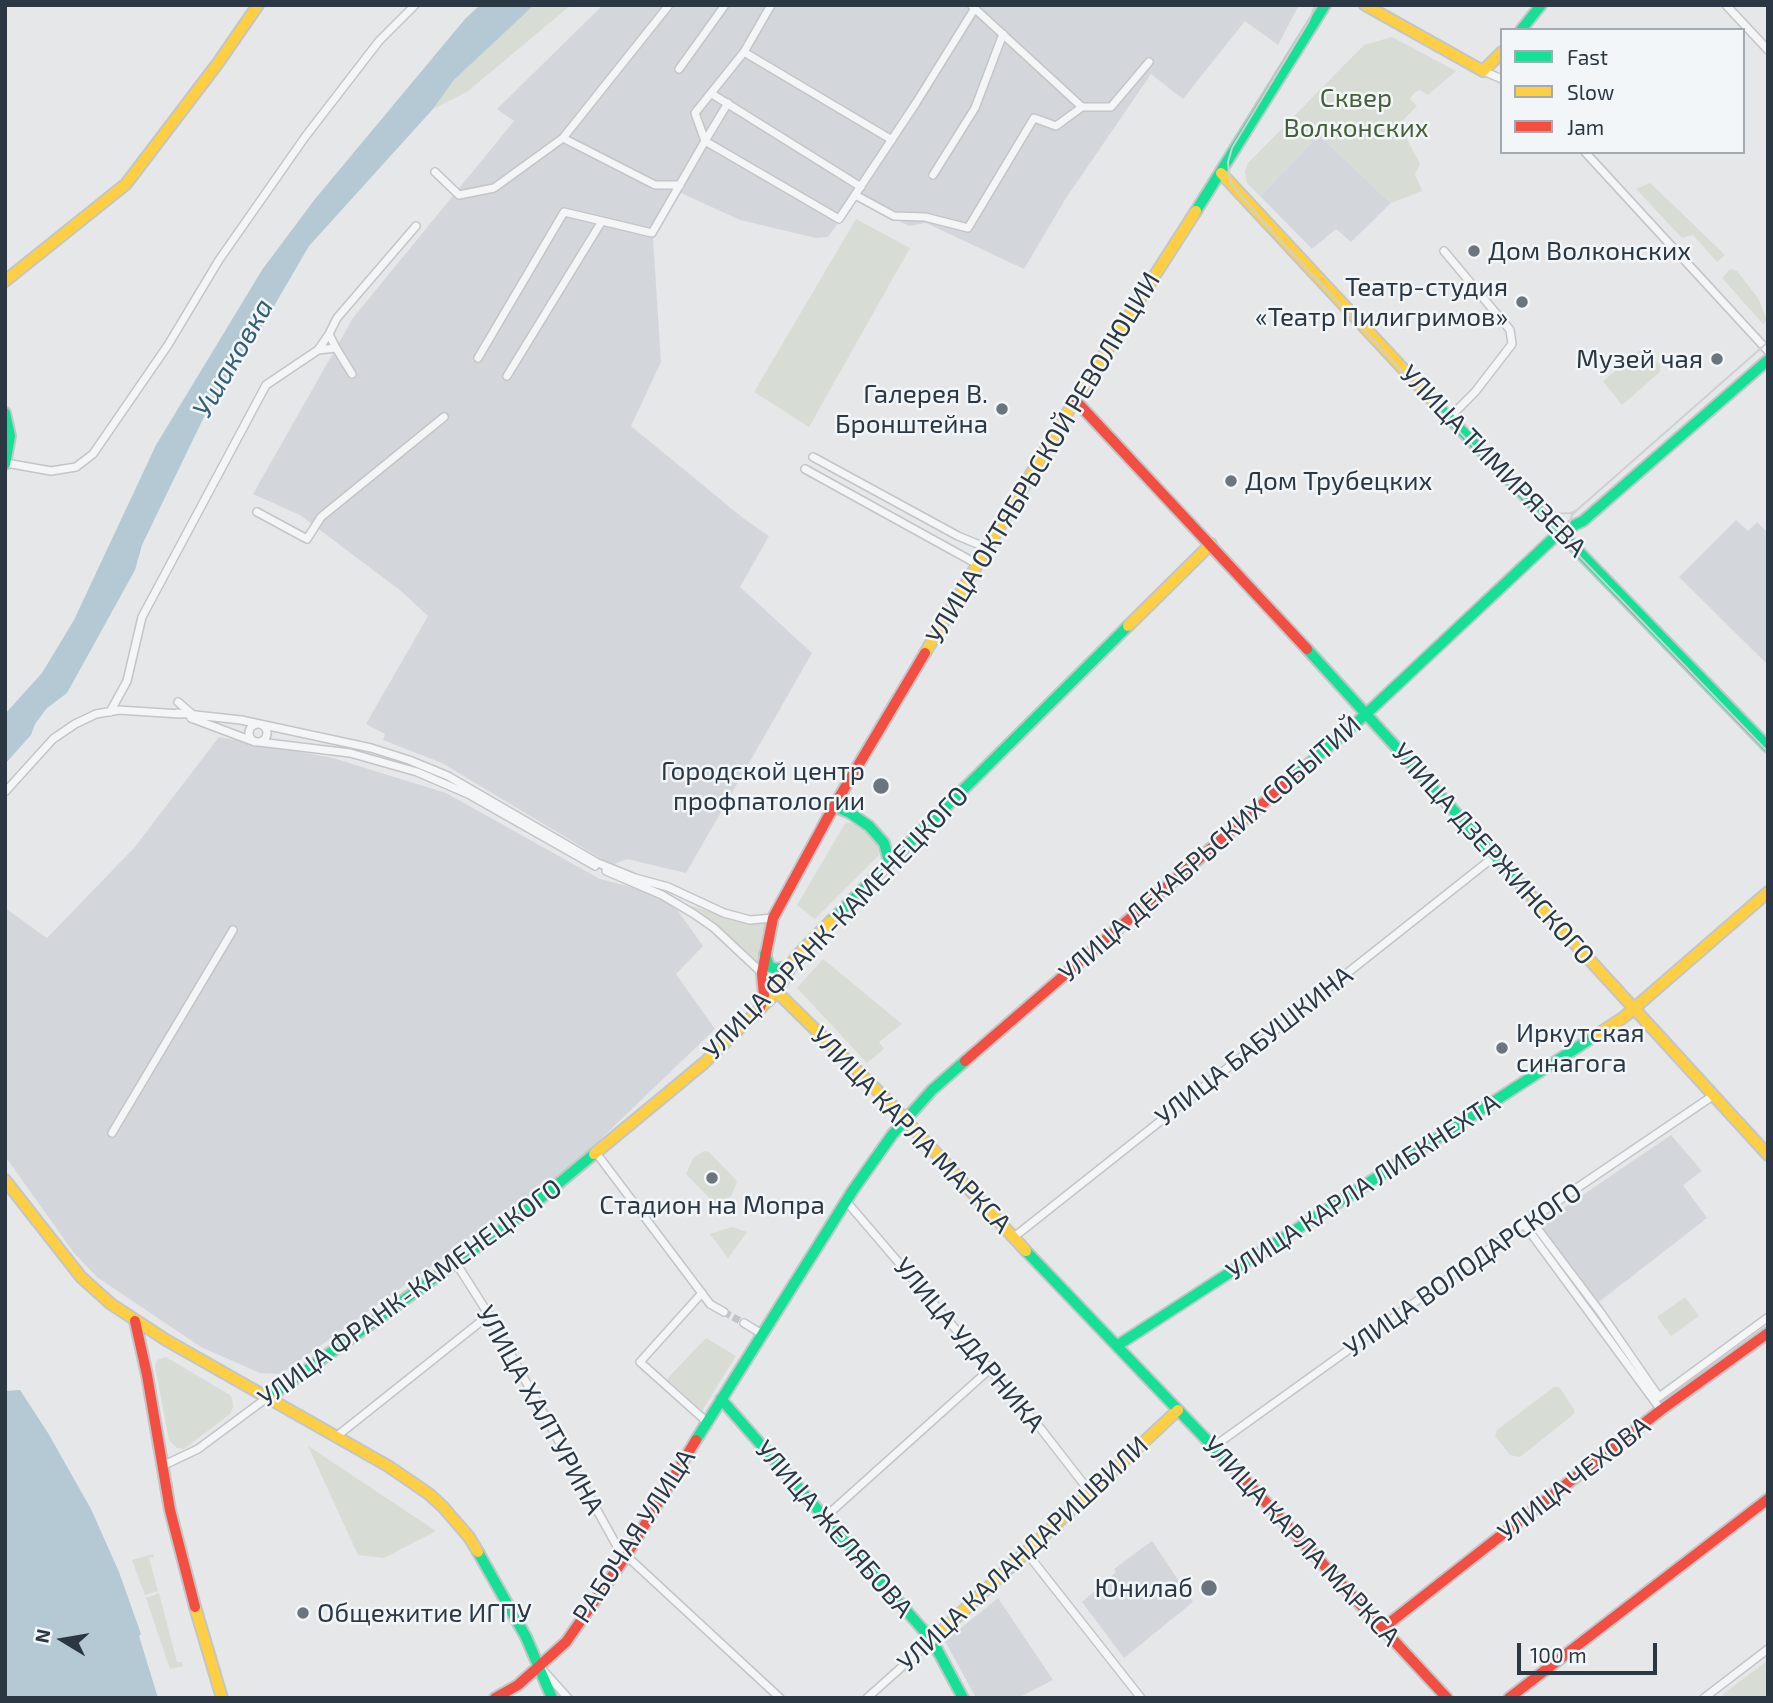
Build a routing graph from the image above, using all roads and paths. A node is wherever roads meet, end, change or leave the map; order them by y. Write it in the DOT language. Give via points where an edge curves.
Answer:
graph roads {
  1 [pos="258,5"];
  2 [pos="415,5"];
  3 [pos="669,5"];
  4 [pos="725,5"];
  5 [pos="771,5"];
  6 [pos="1325,5"];
  7 [pos="1365,5"];
  8 [pos="1541,5"];
  9 [pos="1726,5"];
  10 [pos="973,7"];
  11 [pos="1523,28"];
  12 [pos="1003,34"];
  13 [pos="1768,50"];
  14 [pos="744,52"];
  15 [pos="1500,53"];
  16 [pos="1149,62"];
  17 [pos="679,69"];
  18 [pos="1483,71"];
  19 [pos="1500,78"];
  20 [pos="712,94"];
  21 [pos="727,103"];
  22 [pos="1082,107"];
  23 [pos="563,138"];
  24 [pos="705,141"];
  25 [pos="892,141"];
  26 [pos="1587,154"];
  27 [pos="435,172"];
  28 [pos="1221,173"];
  29 [pos="933,175"];
  30 [pos="680,185"];
  31 [pos="861,187"];
  32 [pos="857,196"];
  33 [pos="602,221"];
  34 [pos="416,226"];
  35 [pos="1444,251"];
  36 [pos="5,281"];
  37 [pos="329,334"];
  38 [pos="336,348"];
  39 [pos="318,350"];
  40 [pos="1768,351"];
  41 [pos="478,358"];
  42 [pos="1768,360"];
  43 [pos="352,374"];
  44 [pos="507,376"];
  45 [pos="1075,400"];
  46 [pos="5,413"];
  47 [pos="1448,418"];
  48 [pos="442,419"];
  49 [pos="813,457"];
  50 [pos="5,464"];
  51 [pos="804,469"];
  52 [pos="257,512"];
  53 [pos="1560,532"];
  54 [pos="1212,544"];
  55 [pos="987,548"];
  56 [pos="977,565"];
  57 [pos="178,702"];
  58 [pos="110,712"];
  59 [pos="177,713"];
  60 [pos="1366,714"];
  61 [pos="192,715"];
  62 [pos="259,724"];
  63 [pos="257,742"];
  64 [pos="1768,747"];
  65 [pos="5,792"];
  66 [pos="834,806"];
  67 [pos="1495,856"];
  68 [pos="889,862"];
  69 [pos="1768,892"];
  70 [pos="772,918"];
  71 [pos="233,930"];
  72 [pos="765,954"];
  73 [pos="789,967"];
  74 [pos="762,973"];
  75 [pos="777,992"];
  76 [pos="1634,1009"];
  77 [pos="760,1010"];
  78 [pos="1714,1095"];
  79 [pos="905,1119"];
  80 [pos="112,1133"];
  81 [pos="597,1154"];
  82 [pos="1768,1155"];
  83 [pos="5,1180"];
  84 [pos="846,1201"];
  85 [pos="1524,1224"];
  86 [pos="1536,1228"];
  87 [pos="1014,1237"];
  88 [pos="456,1263"];
  89 [pos="702,1293"];
  90 [pos="724,1312"];
  91 [pos="489,1315"];
  92 [pos="1767,1318"];
  93 [pos="135,1321"];
  94 [pos="744,1323"];
  95 [pos="1768,1333"];
  96 [pos="762,1334"];
  97 [pos="1118,1345"];
  98 [pos="990,1369"];
  99 [pos="268,1396"];
  100 [pos="721,1399"];
  101 [pos="1178,1410"];
  102 [pos="1661,1410"];
  103 [pos="707,1422"];
  104 [pos="337,1436"];
  105 [pos="1213,1447"];
  106 [pos="162,1466"];
  107 [pos="1090,1492"];
  108 [pos="1768,1499"];
  109 [pos="824,1518"];
  110 [pos="1026,1552"];
  111 [pos="626,1556"];
  112 [pos="1383,1628"];
  113 [pos="932,1640"];
  114 [pos="1768,1649"];
  115 [pos="539,1665"];
  116 [pos="222,1698"];
  117 [pos="495,1698"];
  118 [pos="552,1698"];
  119 [pos="568,1698"];
  120 [pos="780,1698"];
  121 [pos="867,1698"];
  122 [pos="963,1698"];
  123 [pos="1141,1698"];
  124 [pos="1447,1698"];
  125 [pos="1509,1698"];
  126 [pos="1703,1698"];
  1 -- 36 [label="main road" via="126,184"];
  2 -- 50 [label="street" via="363,61 305,137 93,454 76,467 51,471"];
  3 -- 23 [label="street"];
  4 -- 17 [label="street"];
  5 -- 14 [label="street"];
  6 -- 28 [label="main road, УЛИЦА ОКТЯБРЬСКОЙ РЕВОЛЮЦИИ"];
  7 -- 18 [label="main road"];
  8 -- 11 [label="main road"];
  9 -- 13 [label="street"];
  10 -- 12 [label="street"];
  10 -- 25 [label="street"];
  12 -- 22 [label="street"];
  12 -- 29 [label="street" via="975,108"];
  14 -- 24 [label="street" via="695,113"];
  14 -- 25 [label="street"];
  15 -- 18 [label="main road"];
  16 -- 22 [label="street" via="1111,107"];
  18 -- 19 [label="street"];
  20 -- 21 [label="street"];
  21 -- 24 [label="street"];
  21 -- 31 [label="street"];
  22 -- 32 [label="street" via="1056,126 1034,118 968,228 925,217 894,216"];
  23 -- 27 [label="street" via="494,188 459,195"];
  23 -- 30 [label="street" via="655,185"];
  24 -- 30 [label="street"];
  24 -- 31 [label="street" via="839,219"];
  25 -- 31 [label="street"];
  26 -- 40 [label="street"];
  28 -- 45 [label="main road, УЛИЦА ОКТЯБРЬСКОЙ РЕВОЛЮЦИИ"];
  28 -- 47 [label="main road, УЛИЦА ТИМИРЯЗЕВА"];
  30 -- 33 [label="street" via="652,233"];
  33 -- 41 [label="street" via="564,212"];
  33 -- 44 [label="street"];
  34 -- 37 [label="street" via="337,317"];
  35 -- 47 [label="street" via="1510,330 1512,344"];
  37 -- 38 [label="street"];
  37 -- 39 [label="street"];
  38 -- 39 [label="street"];
  38 -- 43 [label="street"];
  39 -- 58 [label="street" via="266,385 142,617 127,681"];
  42 -- 53 [label="main road, УЛИЦА ДЕКАБРЬСКИХ СОБЫТИЙ" via="1583,521"];
  45 -- 54 [label="main road, УЛИЦА ДЗЕРЖИНСКОГО"];
  45 -- 55 [label="main road, УЛИЦА ОКТЯБРЬСКОЙ РЕВОЛЮЦИИ"];
  46 -- 50 [label="main road" via="10,436"];
  47 -- 53 [label="main road, УЛИЦА ТИМИРЯЗЕВА"];
  48 -- 52 [label="street" via="321,517 307,539"];
  49 -- 55 [label="street"];
  51 -- 56 [label="street"];
  53 -- 60 [label="main road, УЛИЦА ДЕКАБРЬСКИХ СОБЫТИЙ"];
  53 -- 64 [label="main road, УЛИЦА ТИМИРЯЗЕВА"];
  54 -- 60 [label="main road, УЛИЦА ДЗЕРЖИНСКОГО"];
  54 -- 68 [label="main road, УЛИЦА ФРАНК-КАМЕНЕЦКОГО"];
  55 -- 56 [label="main road, УЛИЦА ОКТЯБРЬСКОЙ РЕВОЛЮЦИИ"];
  56 -- 66 [label="main road, УЛИЦА ОКТЯБРЬСКОЙ РЕВОЛЮЦИИ"];
  57 -- 61 [label="street"];
  58 -- 59 [label="street"];
  58 -- 65 [label="street" via="96,714 53,739"];
  59 -- 61 [label="street"];
  59 -- 63 [label="street, УЛИЦА КАРЛА МАРКСА"];
  60 -- 67 [label="main road, УЛИЦА ДЗЕРЖИНСКОГО"];
  60 -- 79 [label="main road, УЛИЦА ДЕКАБРЬСКИХ СОБЫТИЙ" via="932,1090"];
  61 -- 62 [label="street"];
  62 -- 63 [label="street" via="267,733"];
  62 -- 63 [label="street" via="249,736"];
  62 -- 70 [label="street" via="409,760 448,776 598,863 668,887 724,913 750,920"];
  63 -- 74 [label="street, УЛИЦА КАРЛА МАРКСА" via="350,752 417,772 468,794 586,862 694,914"];
  66 -- 68 [label="main road" via="869,827 884,843"];
  66 -- 70 [label="main road, УЛИЦА ОКТЯБРЬСКОЙ РЕВОЛЮЦИИ"];
  67 -- 76 [label="main road, УЛИЦА ДЗЕРЖИНСКОГО"];
  67 -- 87 [label="street, УЛИЦА БАБУШКИНА"];
  68 -- 73 [label="main road, УЛИЦА ФРАНК-КАМЕНЕЦКОГО"];
  69 -- 76 [label="main road, УЛИЦА КАРЛА ЛИБКНЕХТА"];
  70 -- 72 [label="main road, УЛИЦА ОКТЯБРЬСКОЙ РЕВОЛЮЦИИ"];
  71 -- 80 [label="street"];
  72 -- 73 [label="main road" via="775,970"];
  72 -- 74 [label="main road, УЛИЦА ОКТЯБРЬСКОЙ РЕВОЛЮЦИИ"];
  73 -- 75 [label="main road, УЛИЦА ФРАНК-КАМЕНЕЦКОГО"];
  74 -- 75 [label="main road, УЛИЦА КАРЛА МАРКСА"];
  74 -- 77 [label="main road, УЛИЦА ОКТЯБРЬСКОЙ РЕВОЛЮЦИИ"];
  75 -- 77 [label="main road, УЛИЦА ФРАНК-КАМЕНЕЦКОГО"];
  75 -- 79 [label="main road, УЛИЦА КАРЛА МАРКСА"];
  76 -- 78 [label="main road, УЛИЦА ДЗЕРЖИНСКОГО"];
  76 -- 97 [label="main road, УЛИЦА КАРЛА ЛИБКНЕХТА"];
  77 -- 81 [label="main road, УЛИЦА ФРАНК-КАМЕНЕЦКОГО"];
  78 -- 82 [label="main road, УЛИЦА ДЗЕРЖИНСКОГО"];
  78 -- 85 [label="street, УЛИЦА ВОЛОДАРСКОГО"];
  79 -- 84 [label="main road, УЛИЦА ДЕКАБРЬСКИХ СОБЫТИЙ"];
  79 -- 87 [label="main road, УЛИЦА КАРЛА МАРКСА"];
  81 -- 88 [label="main road, УЛИЦА ФРАНК-КАМЕНЕЦКОГО"];
  81 -- 89 [label="street"];
  83 -- 93 [label="main road" via="81,1277"];
  84 -- 96 [label="main road, УЛИЦА ДЕКАБРЬСКИХ СОБЫТИЙ"];
  84 -- 98 [label="street, УЛИЦА УДАРНИКА"];
  85 -- 102 [label="street"];
  85 -- 105 [label="street, УЛИЦА ВОЛОДАРСКОГО"];
  86 -- 92 [label="street" via="1659,1397"];
  87 -- 97 [label="main road, УЛИЦА КАРЛА МАРКСА"];
  88 -- 91 [label="street, УЛИЦА ХАЛТУРИНА"];
  88 -- 99 [label="main road, УЛИЦА ФРАНК-КАМЕНЕЦКОГО"];
  89 -- 90 [label="street"];
  89 -- 103 [label="street" via="640,1362"];
  91 -- 104 [label="street"];
  91 -- 111 [label="street, УЛИЦА ХАЛТУРИНА" via="611,1538"];
  93 -- 99 [label="main road"];
  93 -- 106 [label="main road"];
  94 -- 96 [label="street"];
  95 -- 102 [label="main road, УЛИЦА ЧЕХОВА"];
  96 -- 100 [label="main road, УЛИЦА ДЕКАБРЬСКИХ СОБЫТИЙ"];
  97 -- 101 [label="main road, УЛИЦА КАРЛА МАРКСА"];
  98 -- 107 [label="street, УЛИЦА УДАРНИКА"];
  98 -- 109 [label="street"];
  99 -- 104 [label="main road"];
  99 -- 106 [label="street, УЛИЦА ФРАНК-КАМЕНЕЦКОГО" via="198,1449"];
  100 -- 103 [label="main road, РАБОЧАЯ УЛИЦА"];
  100 -- 109 [label="main road, УЛИЦА ЖЕЛЯБОВА"];
  101 -- 105 [label="main road, УЛИЦА КАРЛА МАРКСА"];
  101 -- 107 [label="main road, УЛИЦА КАЛАНДАРИШВИЛИ"];
  102 -- 112 [label="main road, УЛИЦА ЧЕХОВА"];
  103 -- 111 [label="main road, РАБОЧАЯ УЛИЦА"];
  104 -- 115 [label="main road" via="420,1488 460,1525"];
  105 -- 112 [label="main road, УЛИЦА КАРЛА МАРКСА"];
  106 -- 116 [label="main road" via="195,1608"];
  107 -- 110 [label="main road, УЛИЦА КАЛАНДАРИШВИЛИ"];
  108 -- 125 [label="main road"];
  109 -- 113 [label="main road, УЛИЦА ЖЕЛЯБОВА"];
  110 -- 113 [label="main road, УЛИЦА КАЛАНДАРИШВИЛИ"];
  110 -- 123 [label="street"];
  111 -- 115 [label="main road, РАБОЧАЯ УЛИЦА" via="566,1642"];
  111 -- 120 [label="street, УЛИЦА ХАЛТУРИНА"];
  112 -- 124 [label="main road, УЛИЦА КАРЛА МАРКСА"];
  113 -- 121 [label="street, УЛИЦА КАЛАНДАРИШВИЛИ"];
  113 -- 122 [label="main road, УЛИЦА ЖЕЛЯБОВА"];
  114 -- 126 [label="street"];
  115 -- 117 [label="main road"];
  115 -- 118 [label="main road"];
  115 -- 119 [label="street"];
}
